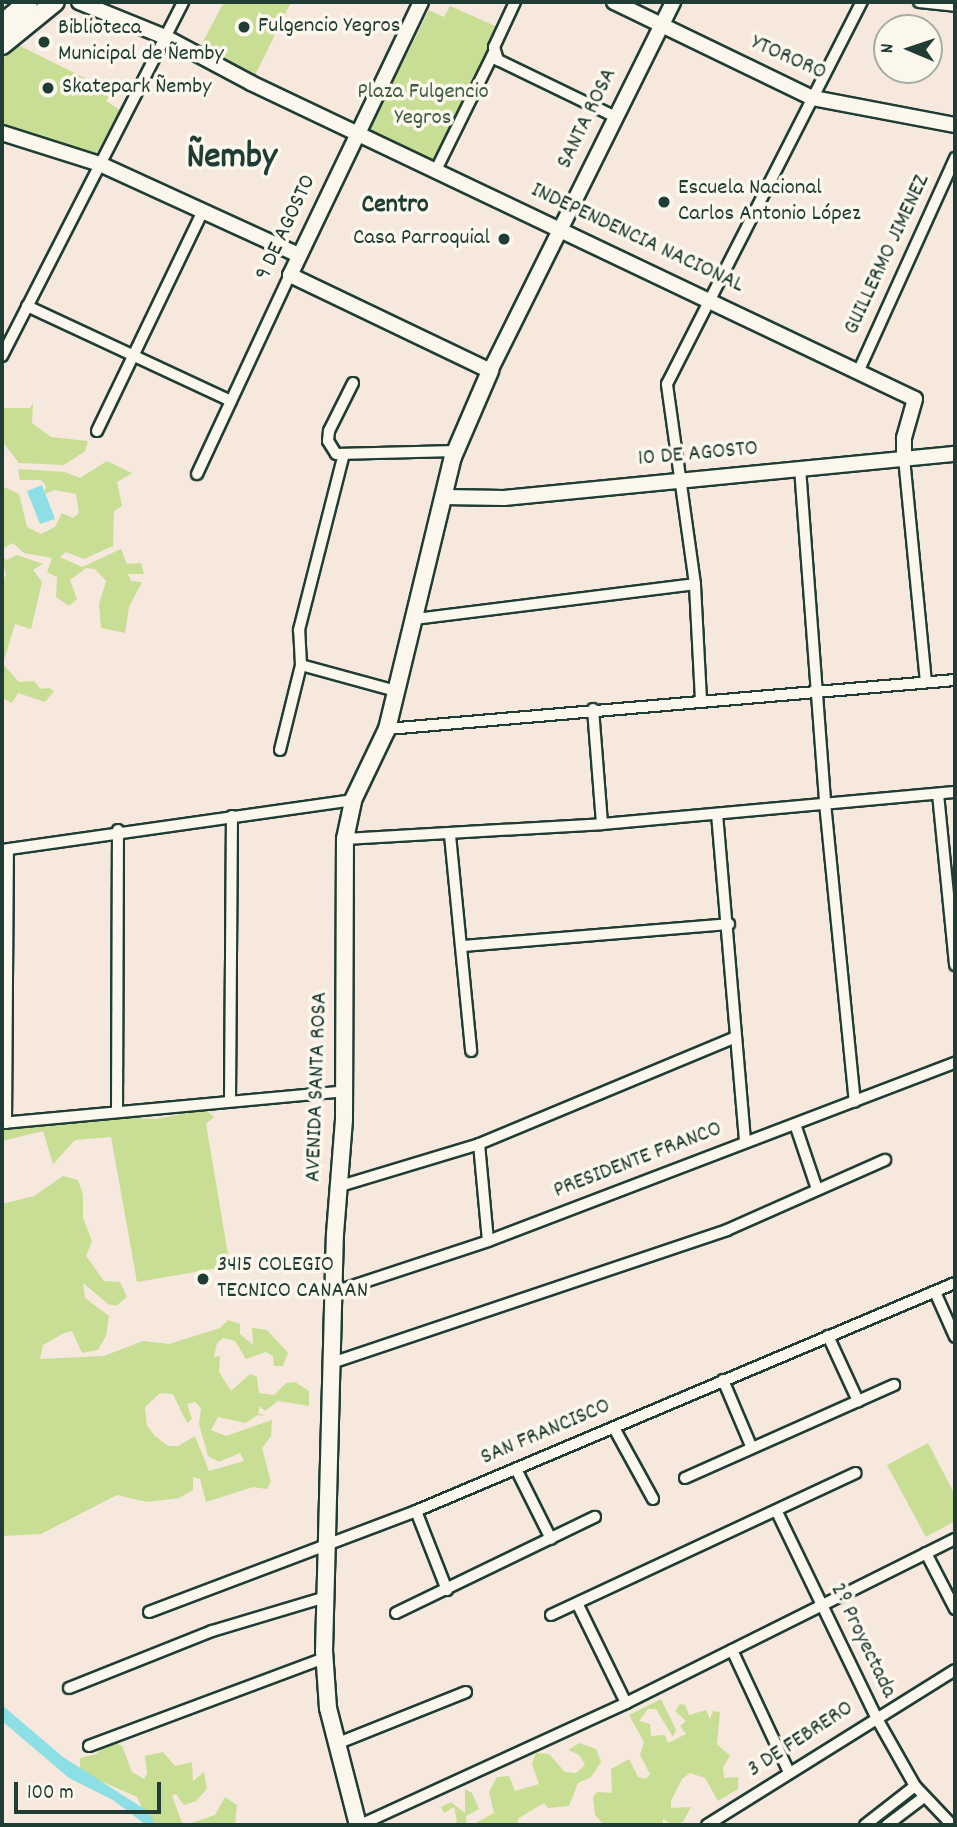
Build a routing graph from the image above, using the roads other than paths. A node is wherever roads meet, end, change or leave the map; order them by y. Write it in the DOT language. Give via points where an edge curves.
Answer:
graph roads {
  1 [pos="28,2"];
  2 [pos="55,2"];
  3 [pos="79,2"];
  4 [pos="184,2"];
  5 [pos="421,2"];
  6 [pos="515,2"];
  7 [pos="614,2"];
  8 [pos="673,2"];
  9 [pos="862,2"];
  10 [pos="919,2"];
  11 [pos="955,6"];
  12 [pos="2,24"];
  13 [pos="661,25"];
  14 [pos="165,37"];
  15 [pos="2,45"];
  16 [pos="496,56"];
  17 [pos="813,98"];
  18 [pos="614,116"];
  19 [pos="955,125"];
  20 [pos="357,131"];
  21 [pos="2,133"];
  22 [pos="955,158"];
  23 [pos="100,164"];
  24 [pos="436,170"];
  25 [pos="203,211"];
  26 [pos="561,228"];
  27 [pos="299,255"];
  28 [pos="290,275"];
  29 [pos="709,298"];
  30 [pos="27,306"];
  31 [pos="133,354"];
  32 [pos="2,356"];
  33 [pos="859,370"];
  34 [pos="490,371"];
  35 [pos="354,383"];
  36 [pos="231,401"];
  37 [pos="97,431"];
  38 [pos="456,451"];
  39 [pos="955,454"];
  40 [pos="343,457"];
  41 [pos="904,458"];
  42 [pos="800,468"];
  43 [pos="197,474"];
  44 [pos="684,478"];
  45 [pos="444,497"];
  46 [pos="695,584"];
  47 [pos="415,619"];
  48 [pos="301,665"];
  49 [pos="955,680"];
  50 [pos="926,682"];
  51 [pos="816,689"];
  52 [pos="396,691"];
  53 [pos="701,700"];
  54 [pos="593,709"];
  55 [pos="387,729"];
  56 [pos="279,750"];
  57 [pos="955,792"];
  58 [pos="938,794"];
  59 [pos="353,800"];
  60 [pos="825,803"];
  61 [pos="717,814"];
  62 [pos="232,816"];
  63 [pos="602,824"];
  64 [pos="118,830"];
  65 [pos="450,835"];
  66 [pos="345,839"];
  67 [pos="5,850"];
  68 [pos="729,925"];
  69 [pos="462,946"];
  70 [pos="955,965"];
  71 [pos="736,1037"];
  72 [pos="471,1051"];
  73 [pos="955,1063"];
  74 [pos="344,1091"];
  75 [pos="230,1099"];
  76 [pos="855,1101"];
  77 [pos="117,1111"];
  78 [pos="4,1123"];
  79 [pos="796,1126"];
  80 [pos="745,1142"];
  81 [pos="480,1144"];
  82 [pos="885,1160"];
  83 [pos="337,1187"];
  84 [pos="817,1189"];
  85 [pos="488,1241"];
  86 [pos="955,1283"];
  87 [pos="334,1292"];
  88 [pos="935,1292"];
  89 [pos="828,1336"];
  90 [pos="955,1337"];
  91 [pos="332,1363"];
  92 [pos="723,1380"];
  93 [pos="894,1385"];
  94 [pos="858,1401"];
  95 [pos="614,1427"];
  96 [pos="751,1446"];
  97 [pos="516,1469"];
  98 [pos="855,1473"];
  99 [pos="685,1478"];
  100 [pos="653,1499"];
  101 [pos="416,1511"];
  102 [pos="777,1512"];
  103 [pos="594,1517"];
  104 [pos="551,1539"];
  105 [pos="955,1539"];
  106 [pos="327,1547"];
  107 [pos="926,1553"];
  108 [pos="447,1590"];
  109 [pos="326,1597"];
  110 [pos="578,1605"];
  111 [pos="822,1605"];
  112 [pos="955,1609"];
  113 [pos="149,1612"];
  114 [pos="396,1613"];
  115 [pos="551,1615"];
  116 [pos="732,1650"];
  117 [pos="324,1658"];
  118 [pos="955,1670"];
  119 [pos="69,1688"];
  120 [pos="466,1692"];
  121 [pos="626,1703"];
  122 [pos="876,1717"];
  123 [pos="336,1744"];
  124 [pos="89,1746"];
  125 [pos="789,1772"];
  126 [pos="915,1786"];
  127 [pos="924,1797"];
  128 [pos="359,1825"];
  129 [pos="707,1825"];
  130 [pos="865,1825"];
  131 [pos="887,1825"];
  132 [pos="951,1825"];
  1 -- 12 [label="highway"];
  2 -- 15 [label="highway"];
  3 -- 14 [label="street, INDEPENDENCIA NACIONAL"];
  4 -- 14 [label="street"];
  5 -- 20 [label="street, 9 DE AGOSTO"];
  6 -- 16 [label="street"];
  7 -- 13 [label="street, YTORORO"];
  8 -- 13 [label="street, SANTA ROSA"];
  9 -- 17 [label="street"];
  10 -- 11 [label="street"];
  13 -- 17 [label="street, YTORORO"];
  13 -- 18 [label="street, SANTA ROSA"];
  14 -- 20 [label="street, INDEPENDENCIA NACIONAL"];
  14 -- 23 [label="street"];
  16 -- 18 [label="street"];
  16 -- 24 [label="street"];
  17 -- 19 [label="street, YTORORO"];
  17 -- 29 [label="street"];
  18 -- 26 [label="street, SANTA ROSA"];
  20 -- 24 [label="street, INDEPENDENCIA NACIONAL"];
  20 -- 27 [label="street, 9 DE AGOSTO"];
  21 -- 23 [label="street"];
  22 -- 33 [label="street, GUILLERMO JIMENEZ"];
  23 -- 25 [label="street"];
  23 -- 30 [label="street"];
  24 -- 26 [label="street, INDEPENDENCIA NACIONAL"];
  25 -- 27 [label="street"];
  25 -- 31 [label="street"];
  26 -- 29 [label="street, INDEPENDENCIA NACIONAL"];
  26 -- 34 [label="street, SANTA ROSA"];
  27 -- 28 [label="street, 9 DE AGOSTO"];
  28 -- 34 [label="street"];
  28 -- 36 [label="street, 9 DE AGOSTO"];
  29 -- 33 [label="street, INDEPENDENCIA NACIONAL"];
  29 -- 44 [label="street" via="667,384"];
  30 -- 31 [label="street"];
  30 -- 32 [label="street"];
  31 -- 36 [label="street"];
  31 -- 37 [label="street"];
  33 -- 41 [label="street, INDEPENDENCIA NACIONAL" via="915,399 904,438"];
  34 -- 38 [label="main road, AVENIDA SANTA ROSA"];
  35 -- 40 [label="street" via="329,431 331,449"];
  36 -- 43 [label="street, 9 DE AGOSTO"];
  38 -- 40 [label="street"];
  38 -- 45 [label="main road, AVENIDA SANTA ROSA"];
  39 -- 41 [label="street, 10 DE AGOSTO"];
  40 -- 48 [label="street" via="299,629"];
  41 -- 42 [label="street, 10 DE AGOSTO"];
  41 -- 50 [label="street, INDEPENDENCIA NACIONAL"];
  42 -- 44 [label="street, 10 DE AGOSTO"];
  42 -- 51 [label="street"];
  44 -- 45 [label="street, 10 DE AGOSTO" via="504,498"];
  44 -- 46 [label="street"];
  45 -- 47 [label="main road, AVENIDA SANTA ROSA"];
  46 -- 47 [label="street"];
  46 -- 53 [label="street"];
  47 -- 52 [label="main road, AVENIDA SANTA ROSA"];
  48 -- 52 [label="street"];
  48 -- 56 [label="street"];
  49 -- 50 [label="street"];
  50 -- 51 [label="street"];
  51 -- 53 [label="street"];
  51 -- 60 [label="street"];
  52 -- 55 [label="main road, AVENIDA SANTA ROSA"];
  53 -- 54 [label="street"];
  54 -- 55 [label="street"];
  54 -- 63 [label="street"];
  55 -- 59 [label="main road, AVENIDA SANTA ROSA"];
  57 -- 58 [label="street"];
  58 -- 60 [label="street"];
  58 -- 70 [label="street"];
  59 -- 62 [label="street"];
  59 -- 66 [label="main road, AVENIDA SANTA ROSA"];
  60 -- 61 [label="street"];
  60 -- 76 [label="street"];
  61 -- 63 [label="street"];
  61 -- 68 [label="street"];
  62 -- 64 [label="street"];
  62 -- 75 [label="street"];
  63 -- 65 [label="street"];
  64 -- 67 [label="street"];
  64 -- 77 [label="street"];
  65 -- 66 [label="street"];
  65 -- 69 [label="street"];
  66 -- 74 [label="main road, AVENIDA SANTA ROSA"];
  67 -- 78 [label="street"];
  68 -- 69 [label="street"];
  68 -- 71 [label="street"];
  69 -- 72 [label="street"];
  71 -- 80 [label="street"];
  71 -- 81 [label="street"];
  73 -- 76 [label="street, PRESIDENTE FRANCO"];
  74 -- 75 [label="street"];
  74 -- 83 [label="main road, AVENIDA SANTA ROSA"];
  75 -- 77 [label="street"];
  76 -- 79 [label="street, PRESIDENTE FRANCO"];
  77 -- 78 [label="street"];
  79 -- 80 [label="street, PRESIDENTE FRANCO"];
  79 -- 84 [label="street"];
  80 -- 85 [label="street, PRESIDENTE FRANCO"];
  81 -- 83 [label="street"];
  81 -- 85 [label="street"];
  82 -- 84 [label="street"];
  83 -- 87 [label="main road, AVENIDA SANTA ROSA"];
  84 -- 91 [label="street" via="727,1230"];
  85 -- 87 [label="street, PRESIDENTE FRANCO"];
  86 -- 88 [label="street, SAN FRANCISCO"];
  87 -- 91 [label="main road, AVENIDA SANTA ROSA"];
  88 -- 89 [label="street, SAN FRANCISCO"];
  88 -- 90 [label="street"];
  89 -- 92 [label="street, SAN FRANCISCO"];
  89 -- 94 [label="street"];
  91 -- 106 [label="main road, AVENIDA SANTA ROSA"];
  92 -- 95 [label="street, SAN FRANCISCO"];
  92 -- 96 [label="street"];
  93 -- 94 [label="street"];
  94 -- 96 [label="street"];
  95 -- 97 [label="street, SAN FRANCISCO"];
  95 -- 100 [label="street"];
  96 -- 99 [label="street"];
  97 -- 101 [label="street, SAN FRANCISCO"];
  97 -- 104 [label="street"];
  98 -- 102 [label="street"];
  101 -- 106 [label="street, SAN FRANCISCO"];
  101 -- 108 [label="street"];
  102 -- 110 [label="street"];
  102 -- 111 [label="street, 2º Proyectada"];
  103 -- 104 [label="street"];
  104 -- 108 [label="street"];
  105 -- 107 [label="street"];
  106 -- 109 [label="main road, AVENIDA SANTA ROSA"];
  106 -- 113 [label="street, SAN FRANCISCO"];
  107 -- 111 [label="street"];
  107 -- 112 [label="street"];
  108 -- 114 [label="street"];
  109 -- 117 [label="main road, AVENIDA SANTA ROSA"];
  109 -- 119 [label="street" via="212,1631"];
  110 -- 115 [label="street"];
  110 -- 121 [label="street"];
  111 -- 116 [label="street"];
  111 -- 122 [label="street, 2º Proyectada"];
  116 -- 121 [label="street"];
  116 -- 125 [label="street"];
  117 -- 123 [label="main road, AVENIDA SANTA ROSA"];
  117 -- 124 [label="street"];
  118 -- 122 [label="street, 3 DE FEBRERO"];
  120 -- 123 [label="street"];
  121 -- 128 [label="street"];
  122 -- 125 [label="street, 3 DE FEBRERO"];
  122 -- 126 [label="street, 2º Proyectada"];
  123 -- 128 [label="main road, AVENIDA SANTA ROSA"];
  125 -- 129 [label="street, 3 DE FEBRERO"];
  126 -- 127 [label="street, 2º Proyectada"];
  126 -- 130 [label="street"];
  127 -- 131 [label="street"];
  127 -- 132 [label="street, 2º Proyectada"];
}
